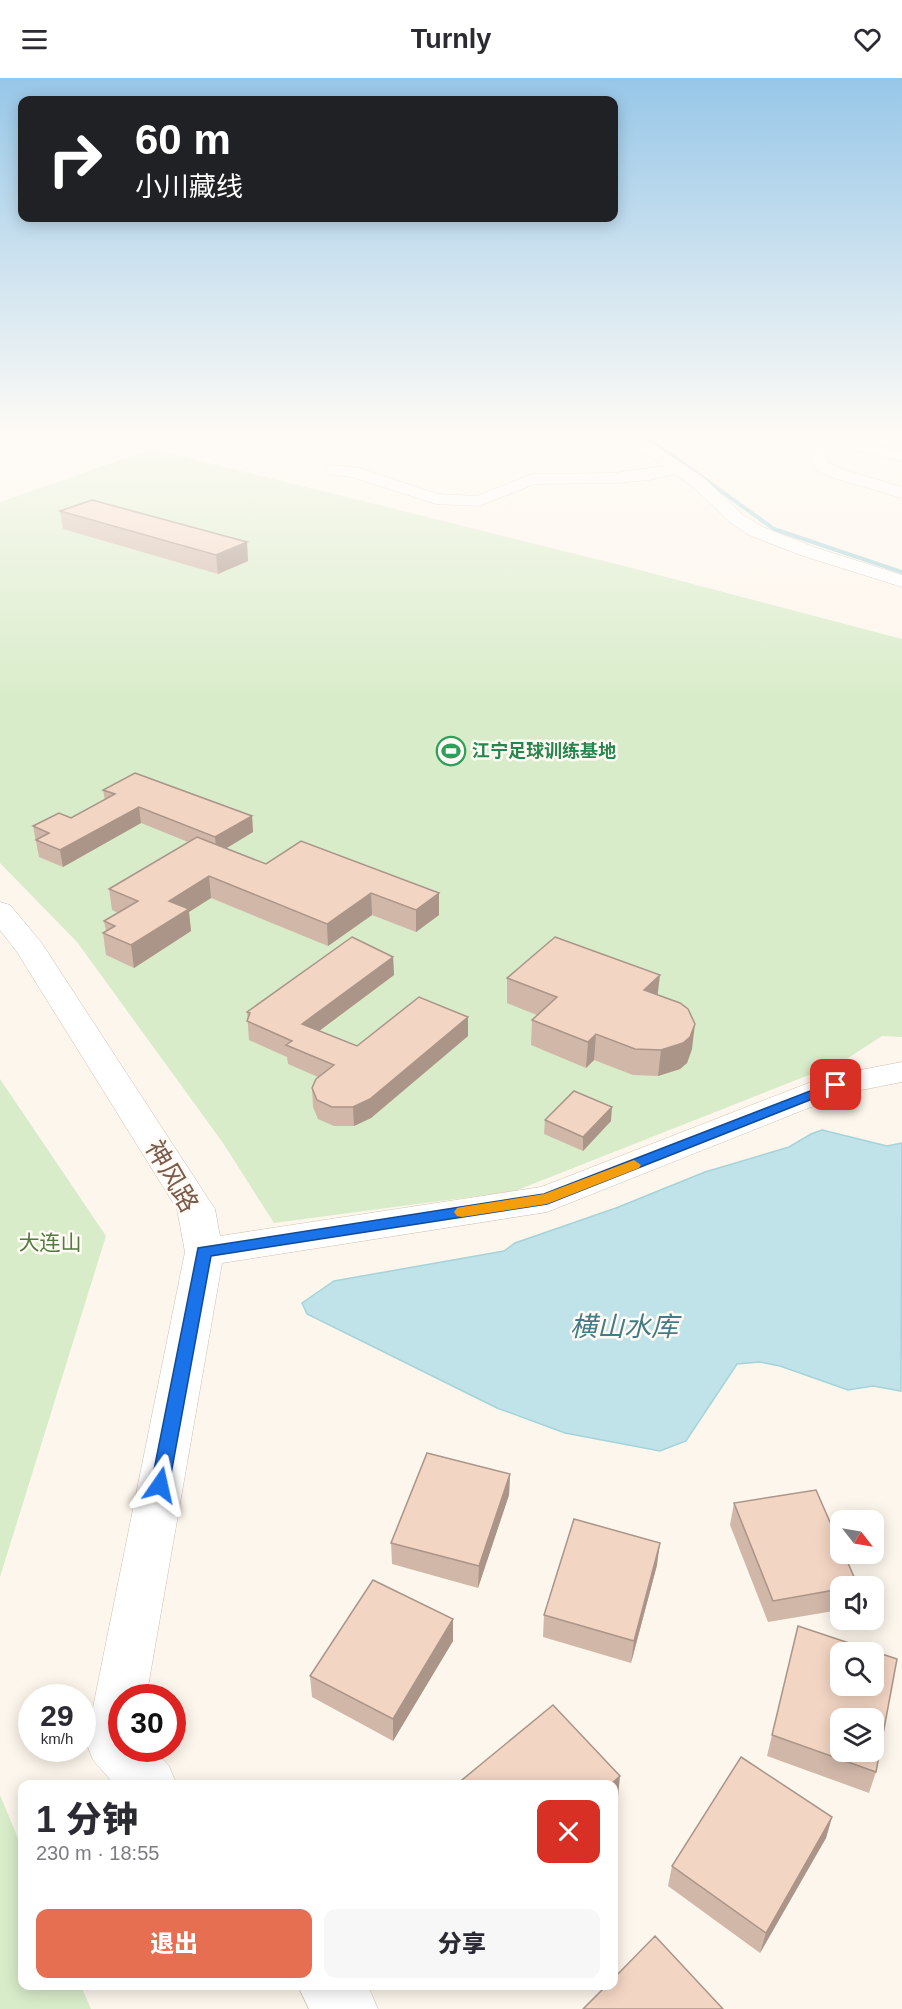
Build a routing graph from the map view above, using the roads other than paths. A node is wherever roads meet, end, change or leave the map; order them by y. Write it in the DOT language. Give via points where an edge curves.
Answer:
graph roads {
  1 [pos="740,521"];
  2 [pos="902,581"];
  3 [pos="0,911"];
  4 [pos="902,1072"];
  5 [pos="204,1252"];
  6 [pos="146,1780"];
  7 [pos="331,1990"];
  8 [pos="348,2009"];
  1 -- 2 [label="street" via="807,551"];
  3 -- 5 [label="street, 神风路" via="30,948 196,1209"];
  4 -- 5 [label="street" via="836,1085 547,1199"];
  5 -- 6 [label="street, 神风路" via="112,1742"];
  7 -- 8 [label="street"];
}
